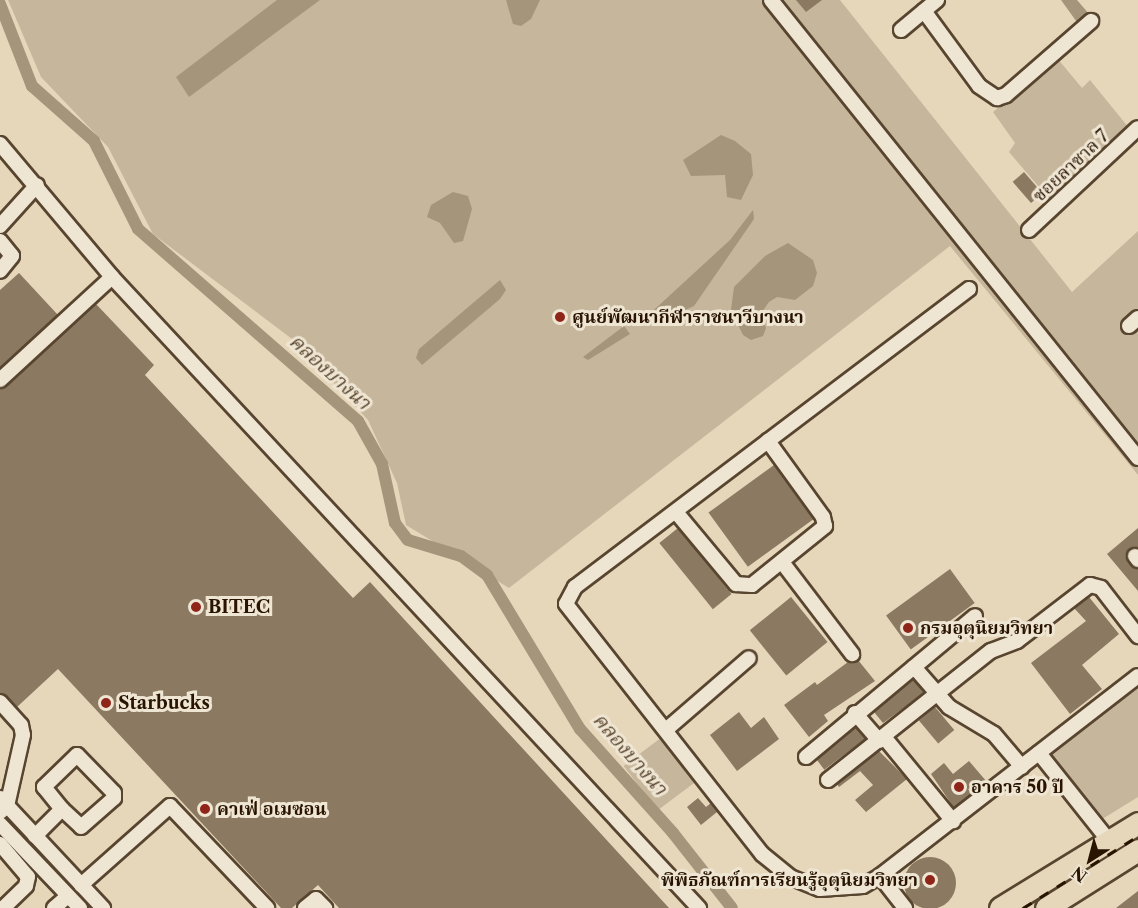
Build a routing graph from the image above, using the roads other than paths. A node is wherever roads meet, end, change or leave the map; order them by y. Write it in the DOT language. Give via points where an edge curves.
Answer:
graph roads {
  1 [pos="771,0"];
  2 [pos="937,0"];
  3 [pos="924,11"];
  4 [pos="1091,21"];
  5 [pos="901,30"];
  6 [pos="1138,128"];
  7 [pos="0,144"];
  8 [pos="37,185"];
  9 [pos="0,226"];
  10 [pos="1029,230"];
  11 [pos="0,241"];
  12 [pos="0,271"];
  13 [pos="112,277"];
  14 [pos="969,289"];
  15 [pos="0,380"];
  16 [pos="768,441"];
  17 [pos="1138,458"];
  18 [pos="676,512"];
  19 [pos="782,562"];
  20 [pos="975,616"];
  21 [pos="1138,636"];
  22 [pos="852,654"];
  23 [pos="749,658"];
  24 [pos="914,667"];
  25 [pos="1138,676"];
  26 [pos="938,693"];
  27 [pos="0,702"];
  28 [pos="855,713"];
  29 [pos="666,729"];
  30 [pos="881,739"];
  31 [pos="1039,753"];
  32 [pos="806,757"];
  33 [pos="1022,767"];
  34 [pos="828,780"];
  35 [pos="2,805"];
  36 [pos="62,809"];
  37 [pos="953,821"];
  38 [pos="1138,823"];
  39 [pos="2,831"];
  40 [pos="35,836"];
  41 [pos="1109,842"];
  42 [pos="0,844"];
  43 [pos="1138,850"];
  44 [pos="68,871"];
  45 [pos="880,876"];
  46 [pos="56,883"];
  47 [pos="81,885"];
  48 [pos="68,896"];
  49 [pos="3,908"];
  50 [pos="54,908"];
  51 [pos="80,908"];
  52 [pos="103,908"];
  53 [pos="267,908"];
  54 [pos="305,908"];
  55 [pos="326,908"];
  56 [pos="699,908"];
  57 [pos="906,908"];
  58 [pos="1000,908"];
  59 [pos="1046,908"];
  1 -- 17 [label="street"];
  2 -- 3 [label="street"];
  3 -- 4 [label="street" via="979,86 997,98 1006,95"];
  3 -- 5 [label="street"];
  6 -- 10 [label="street, ซอยลาซาล 7"];
  7 -- 8 [label="street"];
  8 -- 9 [label="street"];
  8 -- 13 [label="street"];
  11 -- 12 [label="street" via="12,256"];
  13 -- 15 [label="street"];
  13 -- 56 [label="street"];
  14 -- 16 [label="street"];
  16 -- 18 [label="street"];
  16 -- 19 [label="street" via="825,522 822,530"];
  18 -- 19 [label="street" via="741,586 752,585"];
  18 -- 29 [label="street" via="574,587 566,604"];
  19 -- 22 [label="street"];
  20 -- 24 [label="street"];
  21 -- 26 [label="street" via="1101,588 1090,585 1017,641 991,651"];
  23 -- 29 [label="street"];
  24 -- 26 [label="street"];
  24 -- 28 [label="street"];
  25 -- 31 [label="street"];
  26 -- 30 [label="street"];
  26 -- 33 [label="street" via="962,718 994,734"];
  27 -- 35 [label="street" via="21,725 23,735"];
  28 -- 30 [label="street"];
  28 -- 32 [label="street"];
  29 -- 45 [label="street" via="762,854 783,872 820,889 863,886"];
  30 -- 34 [label="street"];
  30 -- 37 [label="street"];
  31 -- 33 [label="street"];
  31 -- 41 [label="street"];
  33 -- 37 [label="street"];
  35 -- 40 [label="street"];
  36 -- 36 [label="street" via="81,828 114,796 77,755 44,787"];
  36 -- 40 [label="street"];
  37 -- 45 [label="street"];
  38 -- 41 [label="highway"];
  39 -- 46 [label="street"];
  40 -- 44 [label="street"];
  41 -- 58 [label="highway"];
  42 -- 49 [label="street" via="28,878 26,886"];
  43 -- 59 [label="highway"];
  44 -- 46 [label="street"];
  44 -- 47 [label="street"];
  45 -- 57 [label="street"];
  46 -- 48 [label="street"];
  47 -- 52 [label="street"];
  47 -- 53 [label="street" via="170,806"];
  48 -- 50 [label="street"];
  48 -- 51 [label="street"];
  54 -- 55 [label="street" via="316,899"];
}
